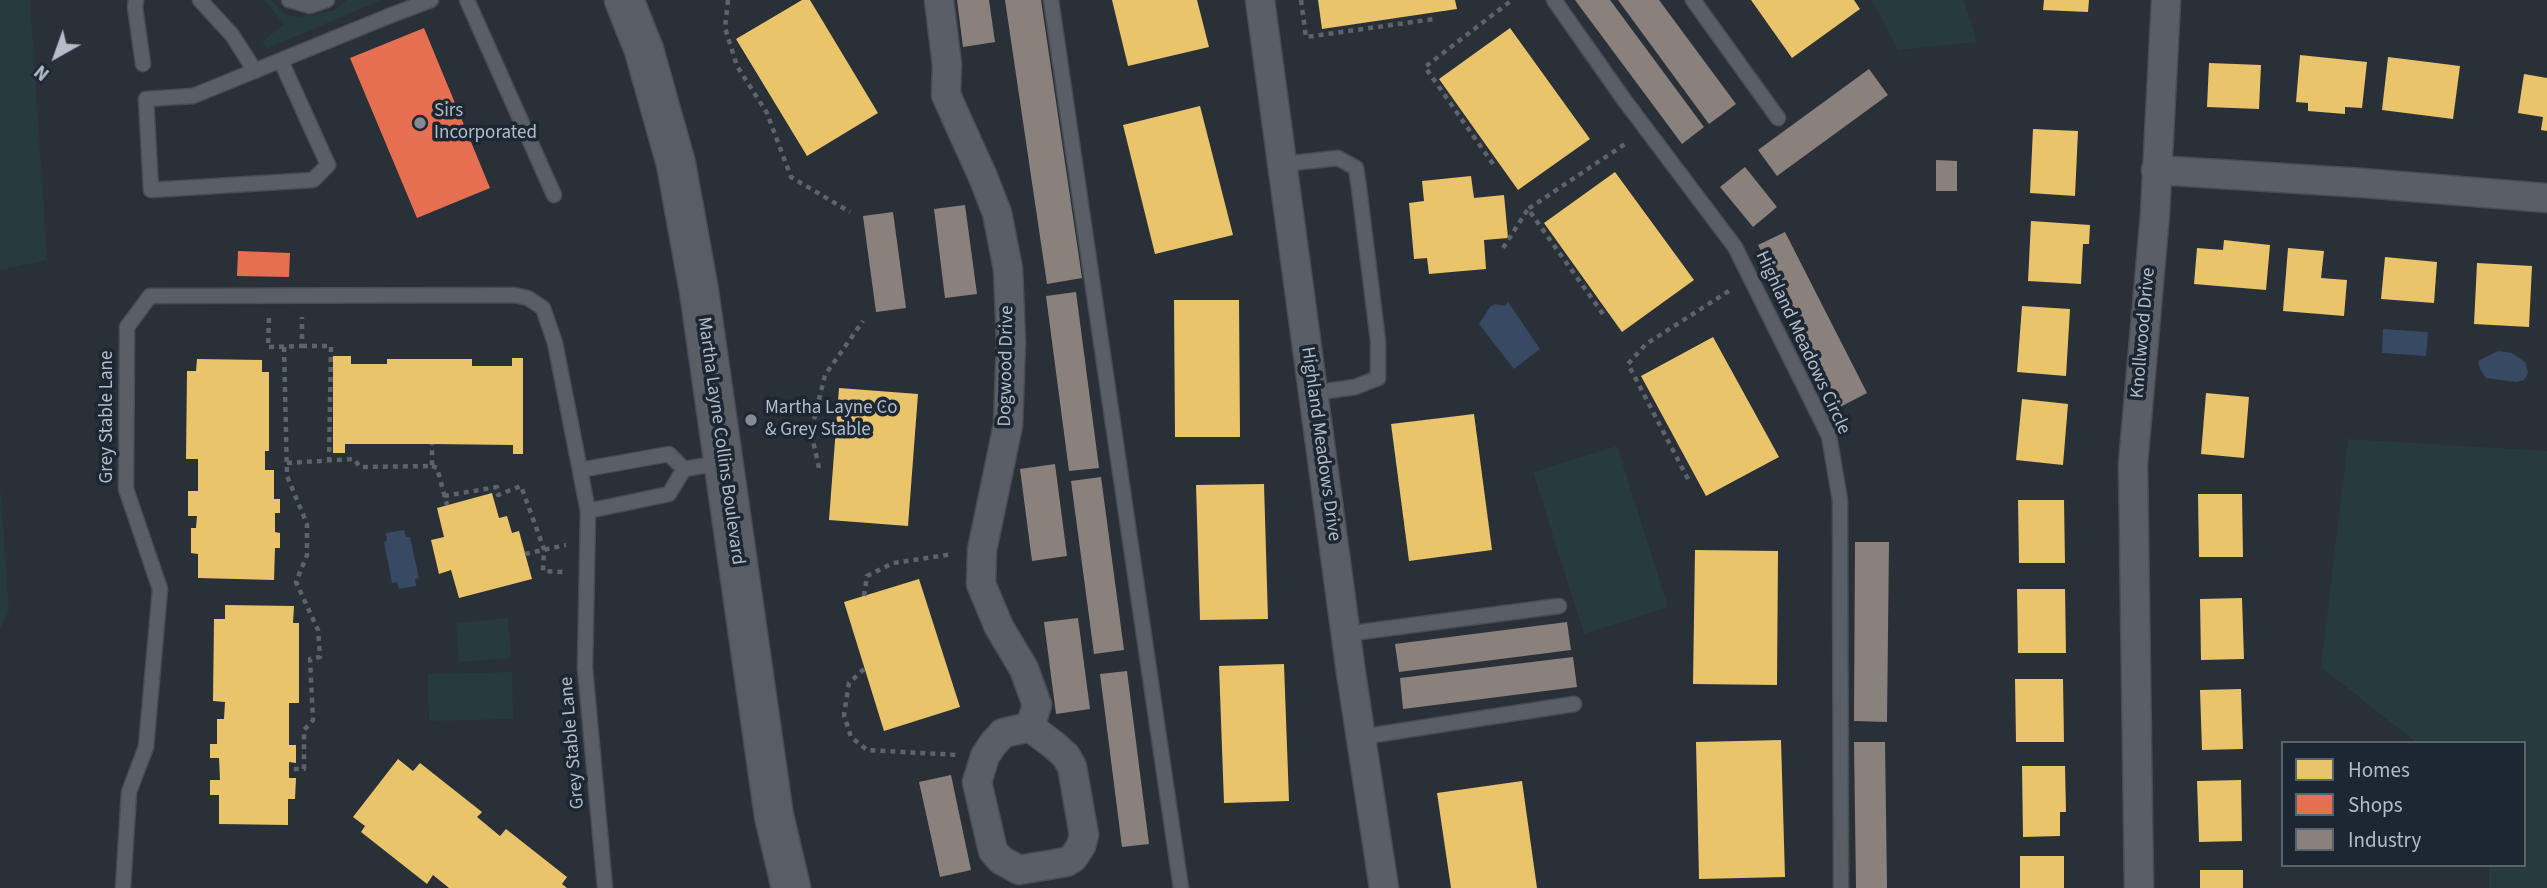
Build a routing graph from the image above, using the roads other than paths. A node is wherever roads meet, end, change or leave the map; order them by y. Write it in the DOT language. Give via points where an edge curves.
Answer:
graph roads {
  1 [pos="136,0"];
  2 [pos="200,0"];
  3 [pos="289,0"];
  4 [pos="327,0"];
  5 [pos="431,0"];
  6 [pos="467,0"];
  7 [pos="624,0"];
  8 [pos="939,0"];
  9 [pos="1051,0"];
  10 [pos="1260,0"];
  11 [pos="1554,0"];
  12 [pos="1693,0"];
  13 [pos="2166,0"];
  14 [pos="281,61"];
  15 [pos="143,64"];
  16 [pos="255,71"];
  17 [pos="1778,118"];
  18 [pos="1283,164"];
  19 [pos="2156,170"];
  20 [pos="554,195"];
  21 [pos="2547,198"];
  22 [pos="1313,393"];
  23 [pos="722,463"];
  24 [pos="580,470"];
  25 [pos="684,470"];
  26 [pos="588,511"];
  27 [pos="1559,606"];
  28 [pos="1345,634"];
  29 [pos="1574,704"];
  30 [pos="1030,727"];
  31 [pos="1361,737"];
  32 [pos="123,888"];
  33 [pos="605,888"];
  34 [pos="791,888"];
  35 [pos="1181,888"];
  36 [pos="1384,888"];
  37 [pos="1841,888"];
  38 [pos="2138,888"];
  1 -- 15 [label="lane"];
  2 -- 16 [label="lane" via="232,35"];
  3 -- 4 [label="lane" via="310,6"];
  5 -- 14 [label="lane"];
  6 -- 20 [label="lane"];
  7 -- 23 [label="main road, Martha Layne Collins Boulevard" via="644,50 677,164"];
  8 -- 30 [label="street, Dogwood Drive" via="946,95 996,213 1008,270 1008,425 982,550 981,584 1037,705"];
  9 -- 35 [label="lane"];
  10 -- 18 [label="street, Highland Meadows Drive"];
  11 -- 37 [label="lane, Highland Meadows Circle" via="1735,247 1829,436 1840,500"];
  12 -- 17 [label="lane"];
  13 -- 19 [label="street, Knollwood Drive"];
  14 -- 16 [label="lane"];
  14 -- 16 [label="lane" via="328,165 313,180 151,190 145,99 193,96"];
  18 -- 22 [label="street, Highland Meadows Drive"];
  18 -- 22 [label="lane" via="1338,158 1356,168 1359,188 1378,341 1378,378 1355,387"];
  19 -- 21 [label="street"];
  19 -- 38 [label="street, Knollwood Drive" via="2133,464"];
  22 -- 28 [label="street, Highland Meadows Drive"];
  23 -- 25 [label="lane"];
  23 -- 34 [label="main road, Martha Layne Collins Boulevard" via="774,817"];
  24 -- 25 [label="lane" via="669,454"];
  24 -- 26 [label="lane, Grey Stable Lane"];
  24 -- 32 [label="lane, Grey Stable Lane" via="555,343 543,308 528,298 150,296 127,327 126,489 160,589 146,747 129,792"];
  25 -- 26 [label="lane" via="669,494"];
  26 -- 33 [label="lane, Grey Stable Lane" via="585,668"];
  27 -- 28 [label="lane"];
  28 -- 31 [label="street, Highland Meadows Drive"];
  29 -- 31 [label="lane"];
  30 -- 30 [label="street" via="1003,733 985,755 976,782 993,851 1019,870 1066,862 1073,858 1084,835 1072,766"];
  31 -- 36 [label="street, Highland Meadows Drive"];
}
